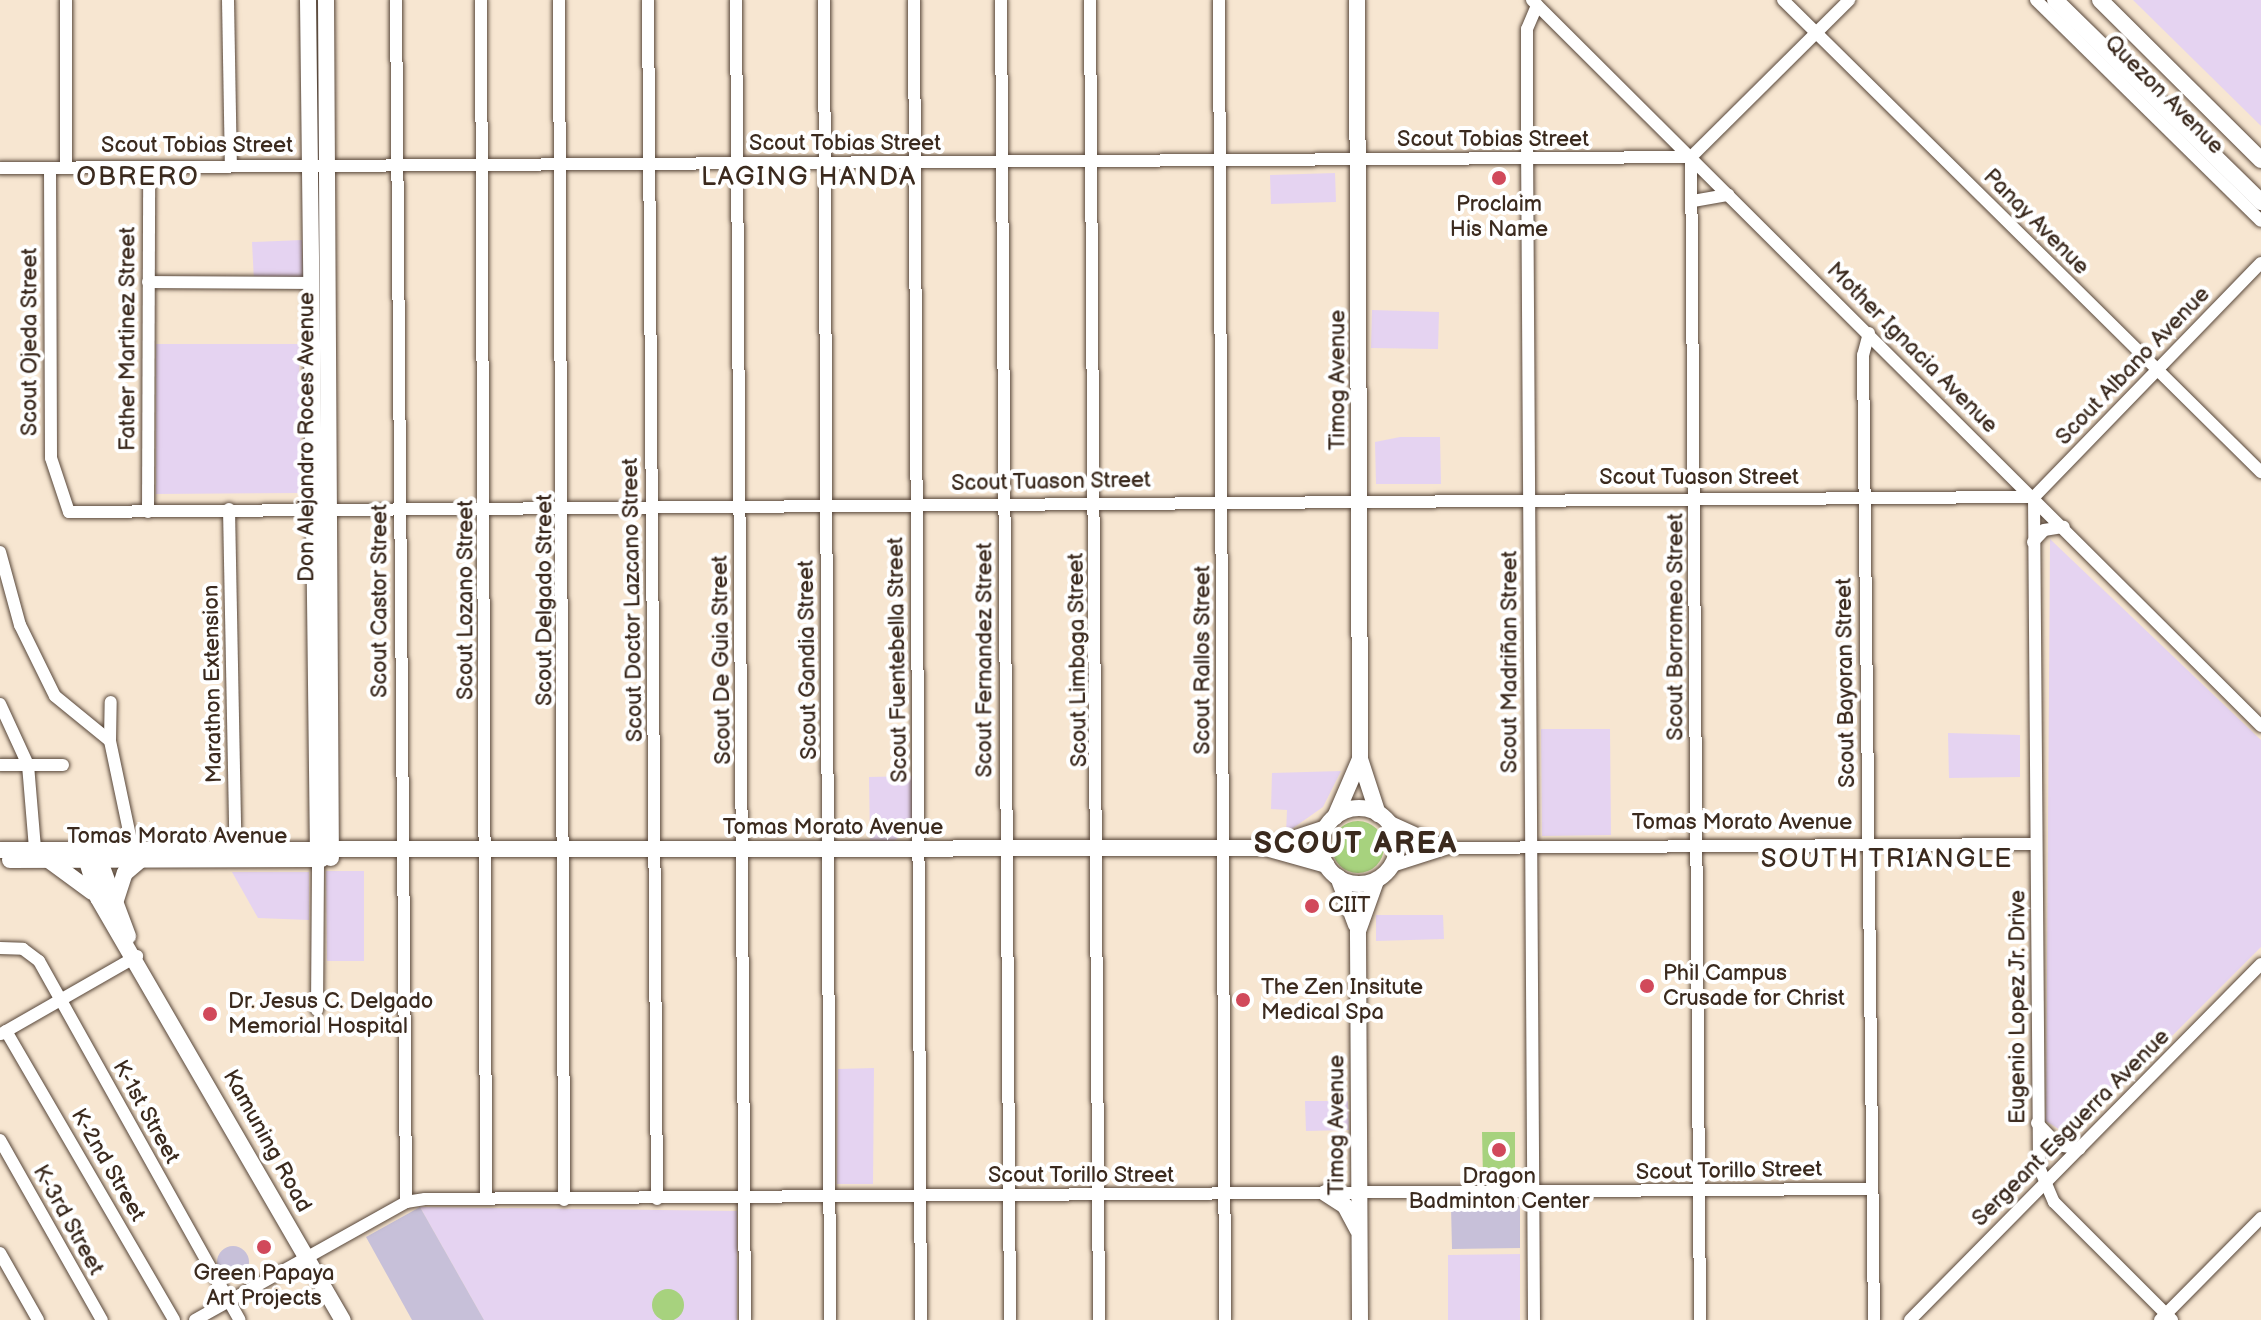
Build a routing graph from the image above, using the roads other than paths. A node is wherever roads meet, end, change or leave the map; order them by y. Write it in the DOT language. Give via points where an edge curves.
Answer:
graph roads {
  1 [pos="66,0"];
  2 [pos="228,0"];
  3 [pos="308,0"];
  4 [pos="326,0"];
  5 [pos="396,0"];
  6 [pos="481,0"];
  7 [pos="559,0"];
  8 [pos="648,0"];
  9 [pos="736,0"];
  10 [pos="824,0"];
  11 [pos="914,0"];
  12 [pos="1001,0"];
  13 [pos="1090,0"];
  14 [pos="1219,0"];
  15 [pos="1357,0"];
  16 [pos="1783,0"];
  17 [pos="1849,0"];
  18 [pos="2036,0"];
  19 [pos="2055,0"];
  20 [pos="2100,0"];
  21 [pos="1534,3"];
  22 [pos="1817,32"];
  23 [pos="1691,157"];
  24 [pos="1527,160"];
  25 [pos="2261,160"];
  26 [pos="1222,161"];
  27 [pos="1358,161"];
  28 [pos="1002,162"];
  29 [pos="1090,162"];
  30 [pos="825,163"];
  31 [pos="560,164"];
  32 [pos="649,164"];
  33 [pos="738,164"];
  34 [pos="397,165"];
  35 [pos="482,165"];
  36 [pos="916,165"];
  37 [pos="231,166"];
  38 [pos="319,166"];
  39 [pos="149,167"];
  40 [pos="0,168"];
  41 [pos="50,168"];
  42 [pos="66,168"];
  43 [pos="1728,195"];
  44 [pos="1693,201"];
  45 [pos="2261,202"];
  46 [pos="2261,221"];
  47 [pos="2261,263"];
  48 [pos="148,282"];
  49 [pos="312,283"];
  50 [pos="1869,333"];
  51 [pos="2157,370"];
  52 [pos="2261,472"];
  53 [pos="1864,497"];
  54 [pos="2034,497"];
  55 [pos="1360,498"];
  56 [pos="1529,498"];
  57 [pos="1695,498"];
  58 [pos="1224,500"];
  59 [pos="1095,501"];
  60 [pos="1004,502"];
  61 [pos="740,504"];
  62 [pos="826,504"];
  63 [pos="917,504"];
  64 [pos="651,505"];
  65 [pos="564,506"];
  66 [pos="399,507"];
  67 [pos="485,507"];
  68 [pos="229,509"];
  69 [pos="322,509"];
  70 [pos="69,512"];
  71 [pos="148,512"];
  72 [pos="2064,527"];
  73 [pos="2033,542"];
  74 [pos="0,552"];
  75 [pos="5,593"];
  76 [pos="323,624"];
  77 [pos="111,702"];
  78 [pos="0,704"];
  79 [pos="2261,726"];
  80 [pos="110,741"];
  81 [pos="1360,759"];
  82 [pos="0,765"];
  83 [pos="28,765"];
  84 [pos="63,765"];
  85 [pos="318,813"];
  86 [pos="1382,817"];
  87 [pos="1331,822"];
  88 [pos="1867,844"];
  89 [pos="2036,844"];
  90 [pos="1532,846"];
  91 [pos="1698,846"];
  92 [pos="286,847"];
  93 [pos="1101,848"];
  94 [pos="1221,848"];
  95 [pos="1265,848"];
  96 [pos="1448,848"];
  97 [pos="1007,849"];
  98 [pos="0,850"];
  99 [pos="830,850"];
  100 [pos="920,850"];
  101 [pos="657,851"];
  102 [pos="745,851"];
  103 [pos="137,852"];
  104 [pos="236,852"];
  105 [pos="487,852"];
  106 [pos="567,852"];
  107 [pos="402,853"];
  108 [pos="40,854"];
  109 [pos="93,854"];
  110 [pos="324,857"];
  111 [pos="0,860"];
  112 [pos="1392,866"];
  113 [pos="1332,871"];
  114 [pos="1376,881"];
  115 [pos="106,901"];
  116 [pos="1358,931"];
  117 [pos="0,948"];
  118 [pos="133,949"];
  119 [pos="2261,964"];
  120 [pos="60,1001"];
  121 [pos="317,1010"];
  122 [pos="3,1033"];
  123 [pos="2037,1123"];
  124 [pos="0,1140"];
  125 [pos="2080,1149"];
  126 [pos="2044,1185"];
  127 [pos="1870,1189"];
  128 [pos="1534,1192"];
  129 [pos="1699,1192"];
  130 [pos="1325,1193"];
  131 [pos="1360,1193"];
  132 [pos="1097,1195"];
  133 [pos="1225,1195"];
  134 [pos="919,1196"];
  135 [pos="830,1197"];
  136 [pos="1010,1197"];
  137 [pos="744,1198"];
  138 [pos="486,1199"];
  139 [pos="657,1199"];
  140 [pos="564,1200"];
  141 [pos="406,1202"];
  142 [pos="2261,1218"];
  143 [pos="1361,1235"];
  144 [pos="0,1253"];
  145 [pos="307,1257"];
  146 [pos="229,1300"];
  147 [pos="2166,1318"];
  148 [pos="38,1320"];
  149 [pos="102,1320"];
  150 [pos="174,1320"];
  151 [pos="195,1320"];
  152 [pos="240,1320"];
  153 [pos="343,1320"];
  154 [pos="745,1320"];
  155 [pos="830,1320"];
  156 [pos="921,1320"];
  157 [pos="1010,1320"];
  158 [pos="1099,1320"];
  159 [pos="1225,1320"];
  160 [pos="1360,1320"];
  161 [pos="1534,1320"];
  162 [pos="1700,1320"];
  163 [pos="1874,1320"];
  164 [pos="1910,1320"];
  1 -- 42 [label="street"];
  2 -- 37 [label="street"];
  3 -- 38 [label="main road, Don Alejandro Roces Avenue"];
  4 -- 38 [label="main road, Don Alejandro Roces Avenue"];
  5 -- 34 [label="street, Scout Castor Street"];
  6 -- 35 [label="street, Scout Lozano Street"];
  7 -- 31 [label="street, Scout Delgado Street"];
  8 -- 32 [label="street, Scout Doctor Lazcano Street"];
  9 -- 33 [label="street, Scout De Guia Street"];
  10 -- 30 [label="street, Scout Gandia Street"];
  11 -- 36 [label="street, Scout Fuentebella Street"];
  12 -- 28 [label="street, Scout Fernandez Street"];
  13 -- 29 [label="street, Scout Limbaga Street"];
  14 -- 26 [label="street, Scout Rallos Street"];
  15 -- 27 [label="main road, Timog Avenue"];
  16 -- 22 [label="street, Panay Avenue"];
  17 -- 22 [label="street"];
  18 -- 46 [label="street, Quezon Avenue"];
  19 -- 45 [label="main road, Quezon Avenue"];
  20 -- 25 [label="main road, Quezon Avenue"];
  21 -- 23 [label="street, Mother Ignacia Avenue"];
  21 -- 24 [label="street, Scout Madriñan Street" via="1527,29"];
  22 -- 23 [label="street"];
  22 -- 51 [label="street, Panay Avenue"];
  23 -- 24 [label="street, Scout Tobias Street"];
  23 -- 43 [label="street, Mother Ignacia Avenue"];
  23 -- 44 [label="street, Scout Borromeo Street"];
  24 -- 27 [label="street, Scout Tobias Street"];
  24 -- 56 [label="street, Scout Madriñan Street"];
  26 -- 27 [label="street, Scout Tobias Street"];
  26 -- 29 [label="street, Scout Tobias Street"];
  26 -- 58 [label="street, Scout Rallos Street"];
  27 -- 55 [label="main road, Timog Avenue"];
  28 -- 29 [label="street, Scout Tobias Street"];
  28 -- 36 [label="street, Scout Tobias Street"];
  28 -- 60 [label="street, Scout Fernandez Street"];
  29 -- 59 [label="street, Scout Limbaga Street"];
  30 -- 33 [label="street, Scout Tobias Street"];
  30 -- 36 [label="street, Scout Tobias Street"];
  30 -- 62 [label="street, Scout Gandia Street"];
  31 -- 32 [label="street, Scout Tobias Street"];
  31 -- 35 [label="street, Scout Tobias Street"];
  31 -- 65 [label="street, Scout Delgado Street"];
  32 -- 33 [label="street, Scout Tobias Street"];
  32 -- 64 [label="street, Scout Doctor Lazcano Street"];
  33 -- 61 [label="street, Scout De Guia Street"];
  34 -- 35 [label="street, Scout Tobias Street"];
  34 -- 38 [label="street, Scout Tobias Street"];
  34 -- 66 [label="street, Scout Castor Street"];
  35 -- 67 [label="street, Scout Lozano Street"];
  36 -- 63 [label="street, Scout Fuentebella Street"];
  37 -- 38 [label="street, Scout Tobias Street"];
  37 -- 39 [label="street, Scout Tobias Street"];
  38 -- 49 [label="main road, Don Alejandro Roces Avenue"];
  38 -- 69 [label="main road, Don Alejandro Roces Avenue"];
  39 -- 42 [label="street, Scout Tobias Street"];
  39 -- 48 [label="street, Father Martinez Street"];
  40 -- 41 [label="street, Scout Tobias Street"];
  41 -- 42 [label="street, Scout Tobias Street"];
  41 -- 70 [label="street, Scout Ojeda Street" via="51,458"];
  43 -- 44 [label="street"];
  43 -- 50 [label="street, Mother Ignacia Avenue"];
  44 -- 57 [label="street, Scout Borromeo Street"];
  47 -- 51 [label="street, Scout Albano Avenue"];
  48 -- 49 [label="street"];
  48 -- 71 [label="street, Father Martinez Street"];
  49 -- 69 [label="main road, Don Alejandro Roces Avenue"];
  50 -- 53 [label="street, Scout Bayoran Street"];
  50 -- 54 [label="street, Mother Ignacia Avenue"];
  51 -- 52 [label="street, Panay Avenue"];
  51 -- 54 [label="street, Scout Albano Avenue"];
  53 -- 54 [label="street, Scout Tuason Street"];
  53 -- 57 [label="street, Scout Tuason Street"];
  53 -- 88 [label="street, Scout Bayoran Street"];
  54 -- 72 [label="street, Mother Ignacia Avenue"];
  54 -- 73 [label="street, Eugenio Lopez Jr. Drive"];
  55 -- 56 [label="street, Scout Tuason Street"];
  55 -- 58 [label="street, Scout Tuason Street"];
  55 -- 81 [label="main road, Timog Avenue"];
  56 -- 57 [label="street, Scout Tuason Street"];
  56 -- 90 [label="street, Scout Madriñan Street"];
  57 -- 91 [label="street, Scout Borromeo Street"];
  58 -- 59 [label="street, Scout Tuason Street"];
  58 -- 94 [label="street, Scout Rallos Street"];
  59 -- 60 [label="street, Scout Tuason Street"];
  59 -- 93 [label="street, Scout Limbaga Street"];
  60 -- 63 [label="street, Scout Tuason Street"];
  60 -- 97 [label="street, Scout Fernandez Street"];
  61 -- 62 [label="street, Scout Tuason Street"];
  61 -- 64 [label="street, Scout Tuason Street"];
  61 -- 102 [label="street, Scout De Guia Street"];
  62 -- 63 [label="street, Scout Tuason Street"];
  62 -- 99 [label="street, Scout Gandia Street"];
  63 -- 100 [label="street, Scout Fuentebella Street"];
  64 -- 65 [label="street, Scout Tuason Street"];
  64 -- 101 [label="street, Scout Doctor Lazcano Street"];
  65 -- 67 [label="street, Scout Tuason Street"];
  65 -- 106 [label="street, Scout Delgado Street"];
  66 -- 67 [label="street, Scout Tuason Street"];
  66 -- 69 [label="street, Scout Tuason Street"];
  66 -- 107 [label="street, Scout Castor Street"];
  67 -- 105 [label="street, Scout Lozano Street"];
  68 -- 69 [label="street, Scout Tuason Street"];
  68 -- 71 [label="street, Scout Tuason Street"];
  68 -- 104 [label="street, Marathon Extension"];
  69 -- 76 [label="main road, Don Alejandro Roces Avenue"];
  70 -- 71 [label="street, Scout Tuason Street"];
  72 -- 73 [label="street" via="2044,530"];
  72 -- 79 [label="street, Mother Ignacia Avenue"];
  73 -- 89 [label="street, Eugenio Lopez Jr. Drive"];
  74 -- 75 [label="street"];
  75 -- 80 [label="street" via="55,696"];
  76 -- 85 [label="main road, Don Alejandro Roces Avenue"];
  76 -- 110 [label="main road, Don Alejandro Roces Avenue"];
  77 -- 80 [label="street"];
  78 -- 83 [label="street"];
  80 -- 103 [label="street"];
  81 -- 86 [label="main road, Timog Avenue"];
  81 -- 87 [label="main road, Timog Avenue"];
  82 -- 83 [label="street"];
  83 -- 84 [label="street"];
  83 -- 108 [label="street"];
  85 -- 92 [label="main road"];
  85 -- 110 [label="main road, Don Alejandro Roces Avenue"];
  86 -- 87 [label="main road" via="1356,809"];
  86 -- 96 [label="street, Tomas Morato Avenue"];
  86 -- 112 [label="main road" via="1397,843"];
  87 -- 95 [label="main road, Tomas Morato Avenue"];
  87 -- 113 [label="main road"];
  88 -- 89 [label="street, Tomas Morato Avenue"];
  88 -- 91 [label="street, Tomas Morato Avenue"];
  88 -- 127 [label="street, Scout Bayoran Street"];
  89 -- 123 [label="street, Eugenio Lopez Jr. Drive"];
  90 -- 91 [label="street, Tomas Morato Avenue"];
  90 -- 96 [label="street, Tomas Morato Avenue"];
  90 -- 128 [label="street, Scout Madriñan Street"];
  91 -- 129 [label="street, Scout Borromeo Street"];
  92 -- 104 [label="main road, Tomas Morato Avenue"];
  92 -- 110 [label="main road, Tomas Morato Avenue"];
  93 -- 94 [label="main road, Tomas Morato Avenue"];
  93 -- 97 [label="main road, Tomas Morato Avenue"];
  93 -- 132 [label="street, Scout Limbaga Street"];
  94 -- 95 [label="main road, Tomas Morato Avenue"];
  94 -- 133 [label="street, Scout Rallos Street"];
  95 -- 113 [label="main road, Tomas Morato Avenue"];
  96 -- 112 [label="street, Tomas Morato Avenue"];
  97 -- 100 [label="main road, Tomas Morato Avenue"];
  97 -- 136 [label="street, Scout Fernandez Street"];
  98 -- 108 [label="main road, Tomas Morato Avenue"];
  99 -- 100 [label="main road, Tomas Morato Avenue"];
  99 -- 102 [label="main road, Tomas Morato Avenue"];
  99 -- 135 [label="street, Scout Gandia Street"];
  100 -- 134 [label="street, Scout Fuentebella Street"];
  101 -- 102 [label="main road, Tomas Morato Avenue"];
  101 -- 106 [label="main road, Tomas Morato Avenue"];
  101 -- 139 [label="street, Scout Doctor Lazcano Street"];
  102 -- 137 [label="street, Scout De Guia Street"];
  103 -- 104 [label="main road, Tomas Morato Avenue"];
  103 -- 109 [label="main road, Tomas Morato Avenue"];
  103 -- 115 [label="main road"];
  104 -- 110 [label="main road, Tomas Morato Avenue"];
  105 -- 106 [label="main road, Tomas Morato Avenue"];
  105 -- 107 [label="main road, Tomas Morato Avenue"];
  105 -- 138 [label="street, Scout Lozano Street"];
  106 -- 140 [label="street, Scout Delgado Street"];
  107 -- 110 [label="main road, Tomas Morato Avenue"];
  107 -- 141 [label="street, Scout Castor Street"];
  108 -- 109 [label="main road, Tomas Morato Avenue"];
  108 -- 111 [label="main road, Tomas Morato Avenue"];
  108 -- 115 [label="main road"];
  109 -- 115 [label="main road, Kamuning Road"];
  110 -- 121 [label="street, Don Alejandro Roces Avenue"];
  112 -- 114 [label="main road"];
  113 -- 114 [label="main road"];
  113 -- 116 [label="main road, Timog Avenue"];
  114 -- 116 [label="main road, Timog Avenue"];
  115 -- 118 [label="main road, Kamuning Road"];
  116 -- 131 [label="main road, Timog Avenue"];
  117 -- 120 [label="street, K-1st Street" via="34,956"];
  118 -- 120 [label="street"];
  118 -- 145 [label="main road, Kamuning Road"];
  119 -- 125 [label="street, Sergeant Esguerra Avenue"];
  120 -- 122 [label="street"];
  120 -- 146 [label="street, K-1st Street"];
  122 -- 150 [label="street, K-2nd Street"];
  123 -- 125 [label="street" via="2058,1145"];
  123 -- 126 [label="street, Eugenio Lopez Jr. Drive"];
  124 -- 149 [label="street, K-3rd Street"];
  125 -- 126 [label="street, Sergeant Esguerra Avenue"];
  126 -- 147 [label="street"];
  126 -- 164 [label="street, Sergeant Esguerra Avenue"];
  127 -- 129 [label="street, Scout Torillo Street"];
  127 -- 163 [label="street, Scout Bayoran Street"];
  128 -- 129 [label="street, Scout Torillo Street"];
  128 -- 131 [label="street, Scout Torillo Street"];
  128 -- 161 [label="street, Scout Madriñan Street"];
  129 -- 162 [label="street, Scout Borromeo Street"];
  130 -- 131 [label="street, Scout Torillo Street"];
  130 -- 133 [label="street, Scout Torillo Street"];
  130 -- 143 [label="main road" via="1345,1206"];
  131 -- 143 [label="main road, Timog Avenue"];
  132 -- 133 [label="street, Scout Torillo Street"];
  132 -- 136 [label="street, Scout Torillo Street"];
  132 -- 158 [label="street, Scout Limbaga Street"];
  133 -- 159 [label="street, Scout Rallos Street"];
  134 -- 135 [label="street, Scout Torillo Street"];
  134 -- 136 [label="street, Scout Torillo Street"];
  134 -- 156 [label="street, Scout Fuentebella Street"];
  135 -- 137 [label="street, Scout Torillo Street"];
  135 -- 155 [label="street, Scout Gandia Street"];
  136 -- 157 [label="street, Scout Fernandez Street"];
  137 -- 139 [label="street, Scout Torillo Street"];
  137 -- 154 [label="street, Scout De Guia Street"];
  138 -- 140 [label="street, Scout Torillo Street"];
  138 -- 141 [label="street, Scout Torillo Street"];
  139 -- 140 [label="street, Scout Torillo Street"];
  141 -- 145 [label="street, Scout Torillo Street"];
  142 -- 147 [label="street"];
  143 -- 160 [label="main road, Timog Avenue"];
  144 -- 148 [label="street"];
  145 -- 146 [label="street, Scout Torillo Street"];
  145 -- 153 [label="main road, Kamuning Road"];
  146 -- 151 [label="street, Scout Torillo Street"];
  146 -- 152 [label="street, K-1st Street"];
}
